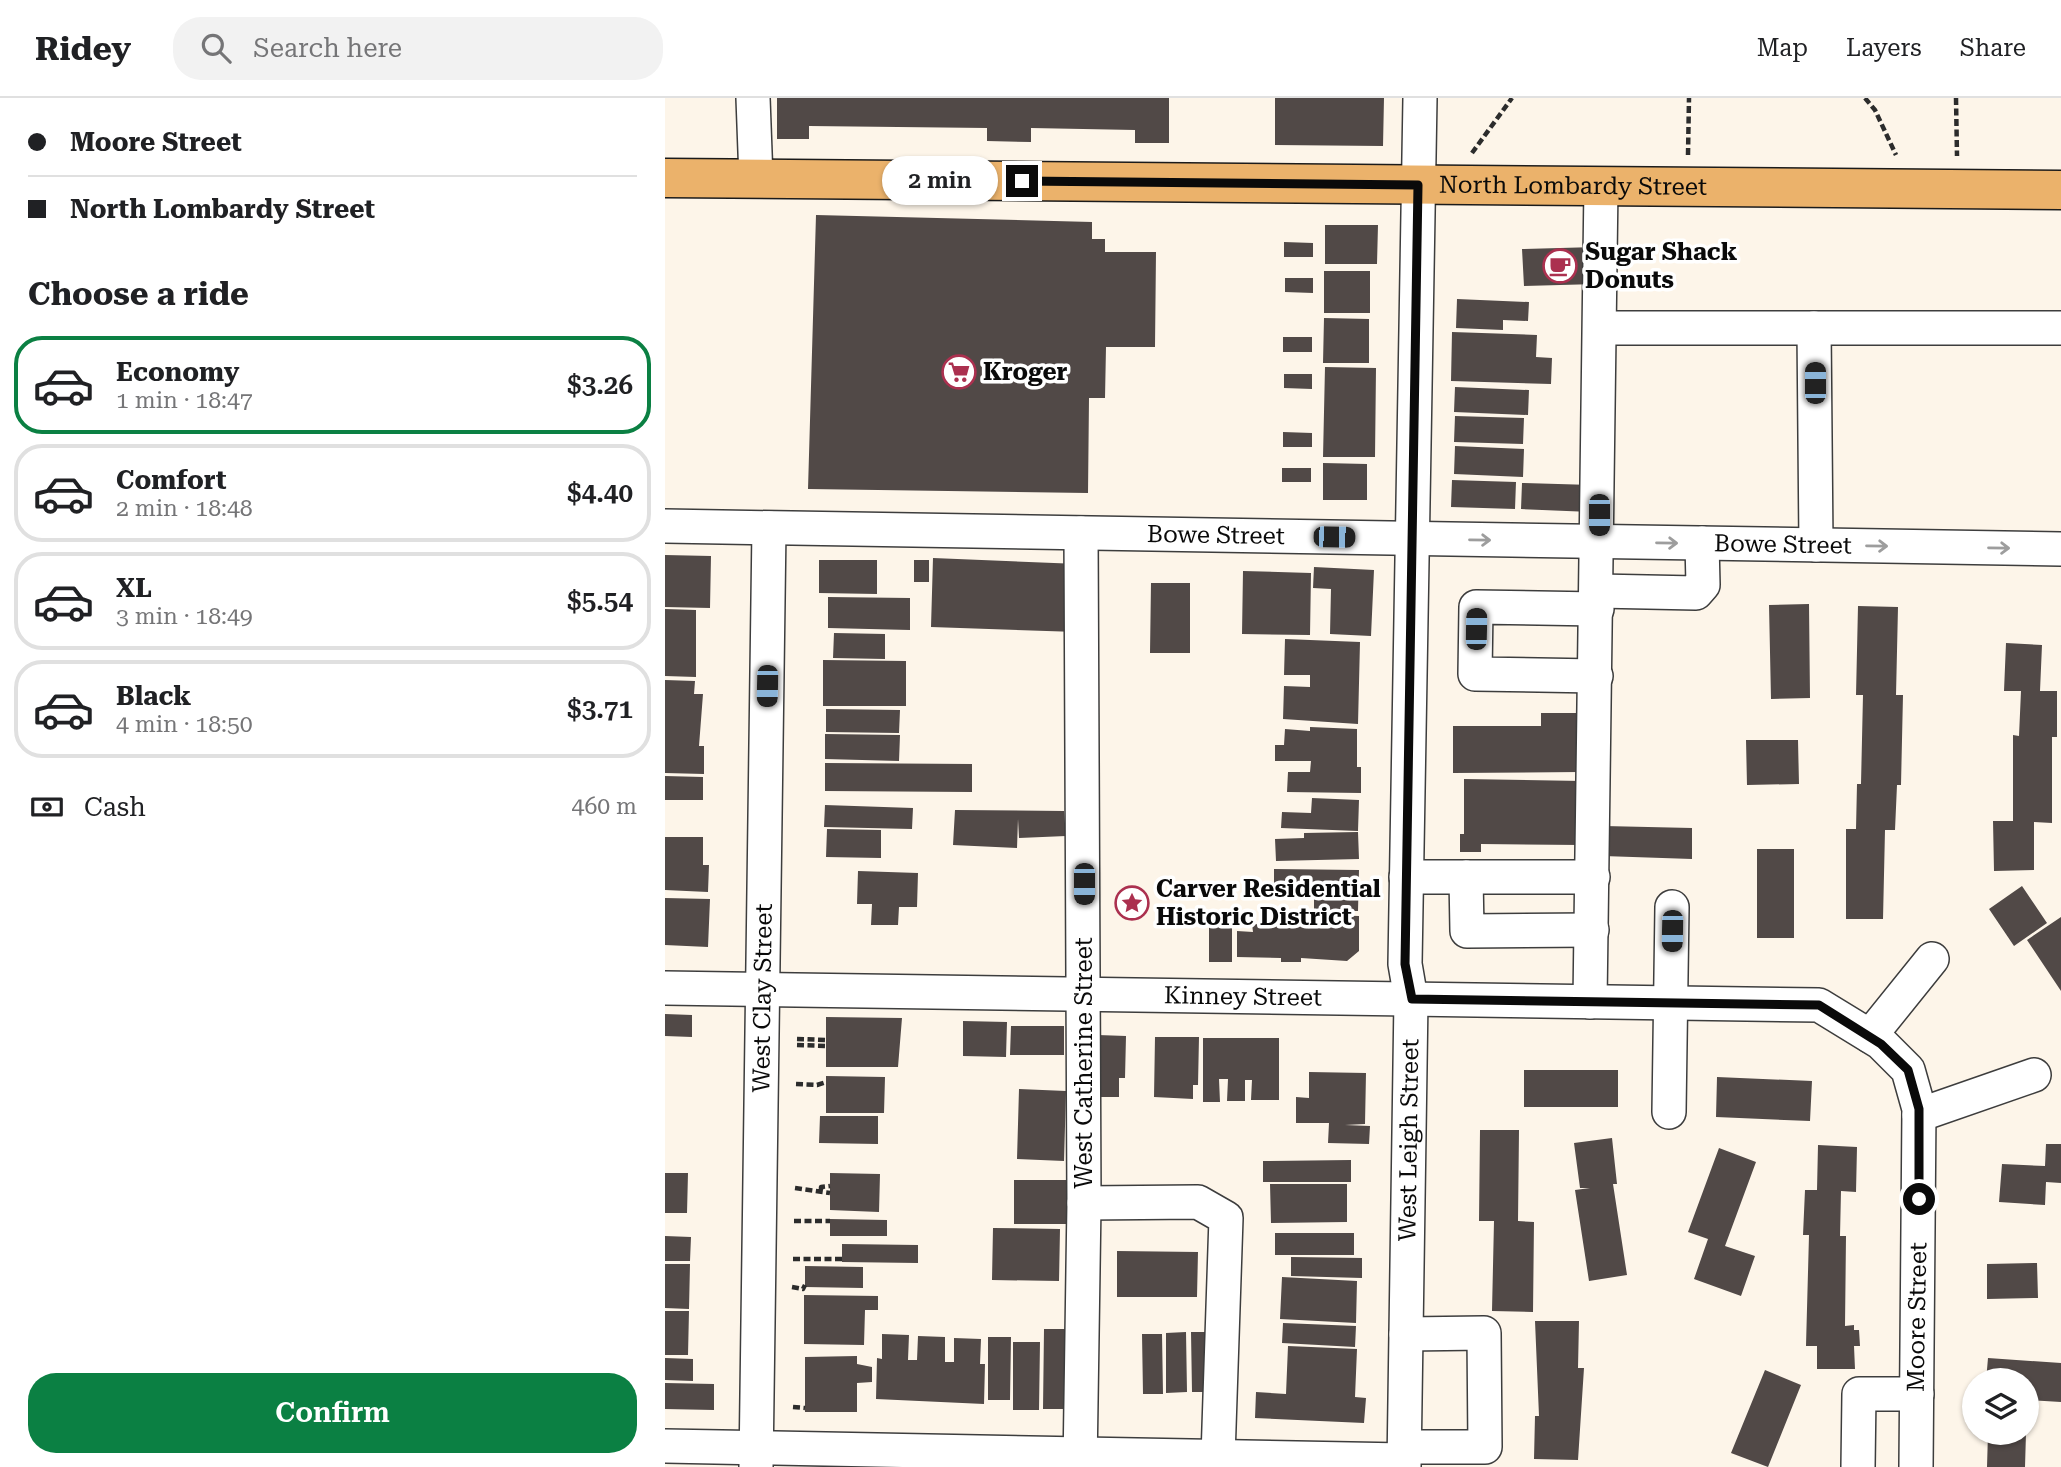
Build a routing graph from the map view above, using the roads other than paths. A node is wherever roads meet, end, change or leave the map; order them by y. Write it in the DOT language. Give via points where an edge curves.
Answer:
graph roads {
  1 [pos="753,98"];
  2 [pos="1420,98"];
  3 [pos="665,178"];
  4 [pos="756,178"];
  5 [pos="1418,185"];
  6 [pos="1601,186"];
  7 [pos="2061,190"];
  8 [pos="2061,327"];
  9 [pos="1600,328"];
  10 [pos="1814,328"];
  11 [pos="665,526"];
  12 [pos="769,528"];
  13 [pos="1081,533"];
  14 [pos="1411,538"];
  15 [pos="1598,542"];
  16 [pos="1702,543"];
  17 [pos="1816,545"];
  18 [pos="2061,549"];
  19 [pos="1597,600"];
  20 [pos="1596,676"];
  21 [pos="1406,877"];
  22 [pos="1467,877"];
  23 [pos="1593,877"];
  24 [pos="1672,907"];
  25 [pos="1592,930"];
  26 [pos="1932,959"];
  27 [pos="665,988"];
  28 [pos="760,990"];
  29 [pos="1084,992"];
  30 [pos="1412,999"];
  31 [pos="1590,1002"];
  32 [pos="1671,1003"];
  33 [pos="1819,1005"];
  34 [pos="1870,1036"];
  35 [pos="2033,1075"];
  36 [pos="1669,1112"];
  37 [pos="1919,1115"];
  38 [pos="1084,1203"];
  39 [pos="1406,1334"];
  40 [pos="1917,1394"];
  41 [pos="665,1446"];
  42 [pos="756,1457"];
  43 [pos="1218,1457"];
  44 [pos="1404,1458"];
  45 [pos="1080,1460"];
  46 [pos="1858,1467"];
  47 [pos="1916,1467"];
  1 -- 4 [label="street"];
  2 -- 5 [label="street, West Leigh Street"];
  3 -- 4 [label="main road, North Lombardy Street"];
  4 -- 5 [label="main road, North Lombardy Street"];
  5 -- 6 [label="main road, North Lombardy Street"];
  5 -- 14 [label="street, West Leigh Street"];
  6 -- 7 [label="main road, North Lombardy Street"];
  6 -- 9 [label="street"];
  8 -- 10 [label="street"];
  9 -- 10 [label="street"];
  9 -- 15 [label="street"];
  10 -- 17 [label="street"];
  11 -- 12 [label="street, Bowe Street"];
  12 -- 13 [label="street, Bowe Street"];
  12 -- 28 [label="street, West Clay Street"];
  13 -- 14 [label="street, Bowe Street"];
  13 -- 29 [label="street, West Catherine Street"];
  14 -- 15 [label="street, Bowe Street, one-way"];
  14 -- 21 [label="street, West Leigh Street"];
  15 -- 16 [label="street, Bowe Street, one-way"];
  15 -- 19 [label="street"];
  16 -- 17 [label="street, Bowe Street"];
  16 -- 19 [label="street" via="1703,585 1696,593"];
  17 -- 18 [label="street, Bowe Street, one-way"];
  19 -- 20 [label="street"];
  19 -- 20 [label="street" via="1476,607 1475,674"];
  20 -- 23 [label="street"];
  21 -- 22 [label="street"];
  21 -- 30 [label="street, West Leigh Street" via="1405,964"];
  22 -- 23 [label="street"];
  22 -- 25 [label="street" via="1467,931"];
  23 -- 25 [label="street"];
  24 -- 32 [label="street"];
  25 -- 31 [label="street"];
  26 -- 34 [label="street"];
  27 -- 28 [label="street, Kinney Street"];
  28 -- 29 [label="street, Kinney Street"];
  28 -- 42 [label="street, West Clay Street"];
  29 -- 30 [label="street, Kinney Street"];
  29 -- 38 [label="street, West Catherine Street"];
  30 -- 31 [label="street, Kinney Street"];
  30 -- 39 [label="street, West Leigh Street"];
  31 -- 32 [label="street, Kinney Street"];
  32 -- 33 [label="street, Kinney Street"];
  32 -- 36 [label="street"];
  33 -- 34 [label="street, Moore Street"];
  34 -- 37 [label="street, Moore Street" via="1908,1070"];
  35 -- 37 [label="street"];
  37 -- 40 [label="street, Moore Street"];
  38 -- 43 [label="street" via="1198,1202 1226,1218"];
  38 -- 45 [label="street, West Catherine Street"];
  39 -- 44 [label="street, West Leigh Street"];
  39 -- 44 [label="street" via="1484,1333 1485,1447"];
  40 -- 46 [label="street" via="1859,1394"];
  40 -- 47 [label="street, Moore Street"];
  41 -- 42 [label="street"];
  42 -- 45 [label="street"];
  43 -- 44 [label="street"];
  43 -- 45 [label="street"];
}
